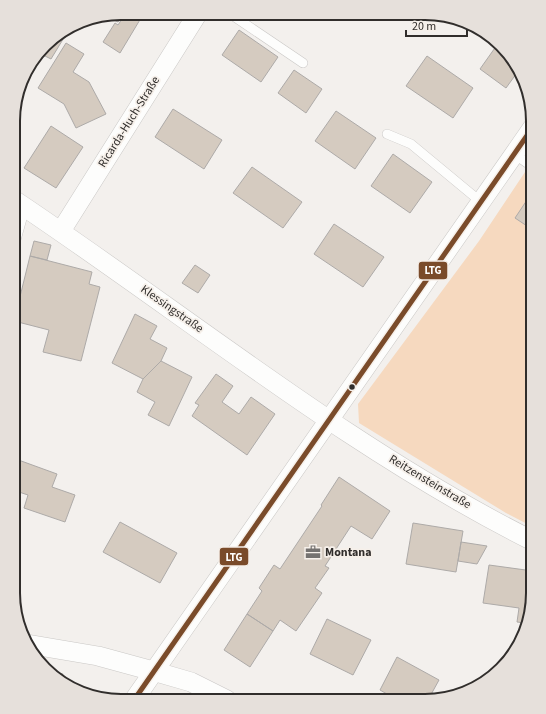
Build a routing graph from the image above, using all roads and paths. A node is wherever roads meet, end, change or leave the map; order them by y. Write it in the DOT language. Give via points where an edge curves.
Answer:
graph roads {
  1 [pos="194,20"];
  2 [pos="239,20"];
  3 [pos="303,63"];
  4 [pos="387,134"];
  5 [pos="526,137"];
  6 [pos="514,154"];
  7 [pos="526,162"];
  8 [pos="481,202"];
  9 [pos="20,204"];
  10 [pos="60,231"];
  11 [pos="329,420"];
  12 [pos="526,537"];
  13 [pos="36,645"];
  14 [pos="153,671"];
  15 [pos="138,694"];
  16 [pos="215,694"];
  1 -- 10 [label="street, Ricarda-Huch-Straße"];
  2 -- 3 [label="lane"];
  4 -- 8 [label="lane" via="411,144"];
  5 -- 6 [label="street"];
  6 -- 7 [label="lane"];
  6 -- 8 [label="street"];
  8 -- 11 [label="street"];
  9 -- 10 [label="street, Klessingstraße"];
  10 -- 11 [label="street, Klessingstraße"];
  11 -- 12 [label="street, Reitzensteinstraße" via="431,485"];
  11 -- 14 [label="street"];
  13 -- 14 [label="street" via="98,656"];
  14 -- 15 [label="street"];
  14 -- 16 [label="street" via="191,682"];
}
